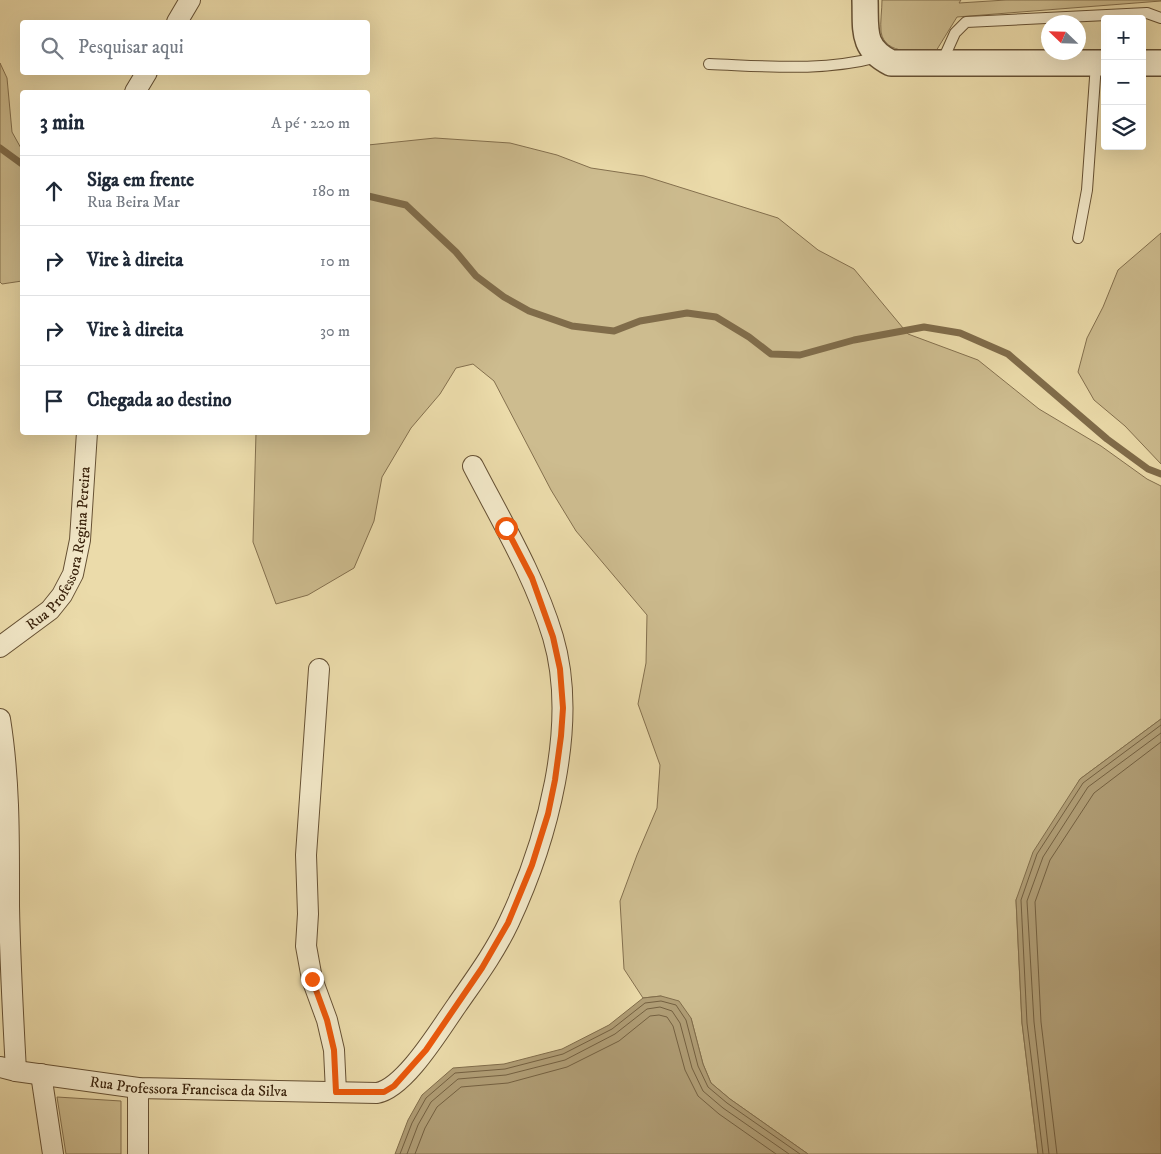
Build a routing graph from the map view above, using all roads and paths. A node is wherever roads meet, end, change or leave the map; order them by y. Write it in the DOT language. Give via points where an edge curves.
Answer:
graph roads {
  1 [pos="190,0"];
  2 [pos="866,0"];
  3 [pos="1161,18"];
  4 [pos="177,20"];
  5 [pos="879,57"];
  6 [pos="1161,62"];
  7 [pos="941,63"];
  8 [pos="1101,63"];
  9 [pos="1146,63"];
  10 [pos="709,64"];
  11 [pos="145,75"];
  12 [pos="136,90"];
  13 [pos="1078,238"];
  14 [pos="87,435"];
  15 [pos="473,466"];
  16 [pos="0,647"];
  17 [pos="319,669"];
  18 [pos="0,719"];
  19 [pos="5,940"];
  20 [pos="8,1069"];
  21 [pos="41,1074"];
  22 [pos="138,1088"];
  23 [pos="336,1092"];
  24 [pos="53,1154"];
  25 [pos="138,1154"];
  1 -- 4 [label="street"];
  2 -- 5 [label="street" via="866,36"];
  3 -- 7 [label="lane" via="1147,13 966,22 954,32"];
  5 -- 7 [label="street" via="891,63"];
  5 -- 10 [label="lane" via="827,67"];
  6 -- 9 [label="street"];
  7 -- 8 [label="street"];
  8 -- 13 [label="lane" via="1087,190"];
  11 -- 12 [label="street"];
  14 -- 16 [label="street, Rua Professora Regina Pereira" via="80,540 73,574 50,610"];
  15 -- 23 [label="street, Rua Professora Francisca da Silva" via="532,578 553,637 560,669 563,708 548,814 532,865 508,923 482,968 426,1050 394,1086 384,1092"];
  17 -- 23 [label="street" via="306,855 306,946 312,979 334,1050"];
  18 -- 19 [label="street" via="8,804"];
  19 -- 20 [label="street"];
  20 -- 21 [label="street, Rua Professora Francisca da Silva"];
  21 -- 22 [label="street, Rua Professora Francisca da Silva"];
  21 -- 24 [label="street"];
  22 -- 23 [label="street, Rua Professora Francisca da Silva"];
  22 -- 25 [label="street"];
}
